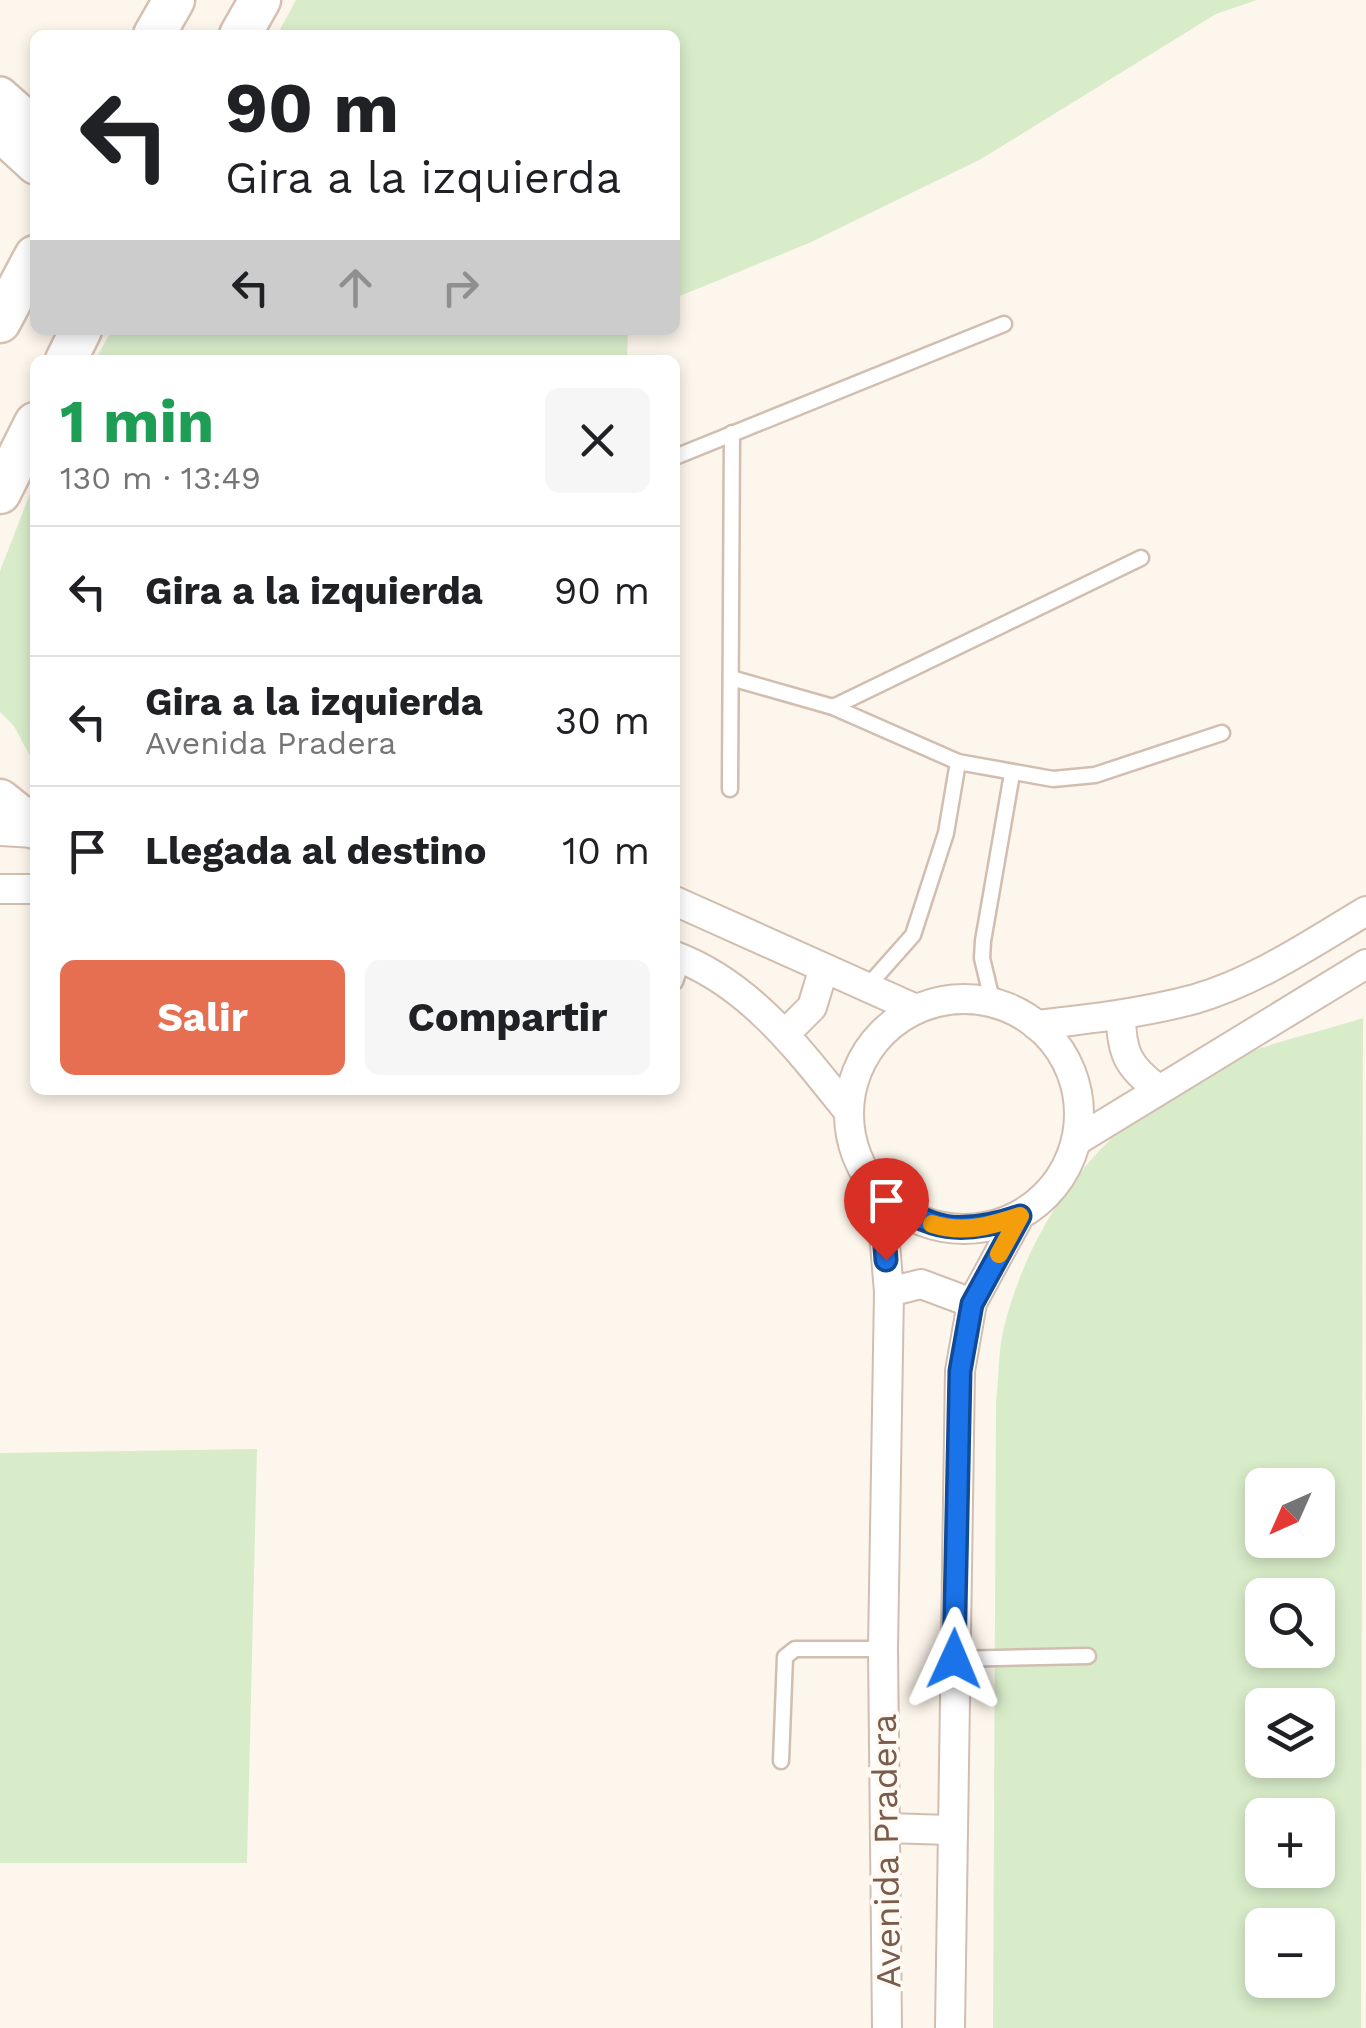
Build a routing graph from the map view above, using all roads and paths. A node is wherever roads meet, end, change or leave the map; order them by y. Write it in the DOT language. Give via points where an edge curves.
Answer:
graph roads {
  1 [pos="174,0"];
  2 [pos="260,0"];
  3 [pos="157,30"];
  4 [pos="243,30"];
  5 [pos="0,95"];
  6 [pos="30,122"];
  7 [pos="0,134"];
  8 [pos="30,161"];
  9 [pos="30,265"];
  10 [pos="0,322"];
  11 [pos="1004,324"];
  12 [pos="30,433"];
  13 [pos="732,433"];
  14 [pos="680,455"];
  15 [pos="0,494"];
  16 [pos="1140,558"];
  17 [pos="731,678"];
  18 [pos="833,707"];
  19 [pos="1222,733"];
  20 [pos="958,762"];
  21 [pos="1012,774"];
  22 [pos="730,790"];
  23 [pos="0,800"];
  24 [pos="30,827"];
  25 [pos="0,831"];
  26 [pos="30,831"];
  27 [pos="0,889"];
  28 [pos="30,889"];
  29 [pos="680,903"];
  30 [pos="1366,912"];
  31 [pos="1366,964"];
  32 [pos="680,967"];
  33 [pos="823,971"];
  34 [pos="866,989"];
  35 [pos="993,1004"];
  36 [pos="916,1009"];
  37 [pos="1120,1016"];
  38 [pos="1036,1025"];
  39 [pos="786,1033"];
  40 [pos="1158,1088"];
  41 [pos="848,1111"];
  42 [pos="1076,1141"];
  43 [pos="881,1195"];
  44 [pos="1020,1216"];
  45 [pos="889,1292"];
  46 [pos="972,1304"];
  47 [pos="883,1649"];
  48 [pos="1088,1656"];
  49 [pos="954,1659"];
  50 [pos="780,1761"];
  51 [pos="886,1828"];
  52 [pos="949,1830"];
  53 [pos="888,2028"];
  54 [pos="950,2028"];
  1 -- 3 [label="main road"];
  2 -- 4 [label="main road"];
  5 -- 6 [label="street"];
  7 -- 8 [label="street"];
  9 -- 10 [label="main road"];
  11 -- 13 [label="lane"];
  12 -- 15 [label="main road"];
  13 -- 14 [label="lane"];
  13 -- 17 [label="lane"];
  16 -- 18 [label="lane"];
  17 -- 18 [label="lane"];
  17 -- 22 [label="lane"];
  18 -- 20 [label="lane"];
  19 -- 21 [label="lane" via="1075,780"];
  20 -- 21 [label="lane"];
  20 -- 34 [label="lane" via="946,834 913,934"];
  21 -- 35 [label="lane" via="983,940"];
  23 -- 24 [label="main road"];
  25 -- 26 [label="street"];
  27 -- 28 [label="street"];
  29 -- 33 [label="street"];
  30 -- 37 [label="street" via="1233,984"];
  31 -- 40 [label="street"];
  32 -- 39 [label="street" via="738,992"];
  33 -- 34 [label="street"];
  33 -- 39 [label="street" via="812,1007"];
  34 -- 36 [label="street"];
  35 -- 36 [label="street" via="946,1000"];
  35 -- 38 [label="street"];
  36 -- 41 [label="street" via="866,1050"];
  37 -- 38 [label="street"];
  37 -- 40 [label="street" via="1125,1057"];
  38 -- 42 [label="street" via="1073,1078"];
  39 -- 41 [label="street"];
  40 -- 42 [label="street"];
  41 -- 43 [label="street" via="856,1156"];
  42 -- 44 [label="street" via="1046,1196"];
  43 -- 44 [label="street" via="911,1217 947,1229 984,1228"];
  43 -- 45 [label="street, Avenida Pradera"];
  44 -- 46 [label="street, Avenida Pradera"];
  45 -- 46 [label="street" via="921,1284"];
  45 -- 47 [label="street, Avenida Pradera"];
  46 -- 49 [label="street, Avenida Pradera" via="960,1371"];
  47 -- 50 [label="lane" via="795,1649 785,1657"];
  47 -- 51 [label="street, Avenida Pradera"];
  48 -- 49 [label="lane"];
  49 -- 52 [label="street, Avenida Pradera"];
  51 -- 52 [label="street"];
  51 -- 53 [label="street, Avenida Pradera"];
  52 -- 54 [label="street, Avenida Pradera"];
}
